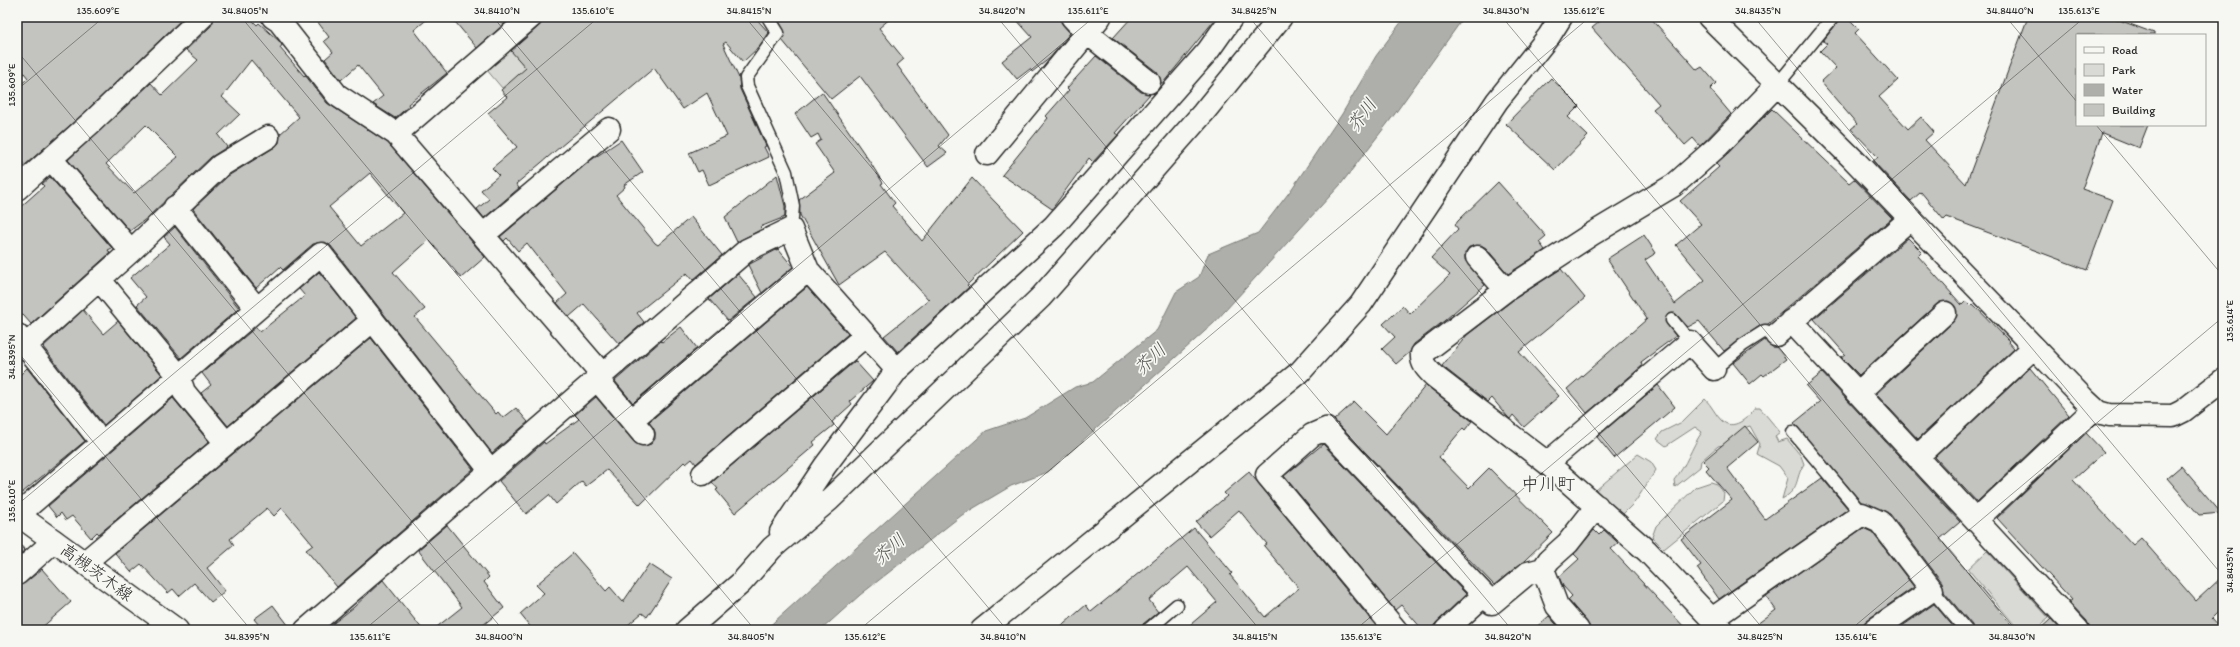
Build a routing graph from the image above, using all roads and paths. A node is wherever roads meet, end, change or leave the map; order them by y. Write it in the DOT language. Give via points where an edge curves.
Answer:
graph roads {
  1 [pos="202,17"];
  2 [pos="531,17"];
  3 [pos="768,17"];
  4 [pos="1232,17"];
  5 [pos="1561,17"];
  6 [pos="1709,17"];
  7 [pos="1833,17"];
  8 [pos="279,18"];
  9 [pos="1278,18"];
  10 [pos="1086,22"];
  11 [pos="1149,82"];
  12 [pos="1778,84"];
  13 [pos="609,129"];
  14 [pos="396,134"];
  15 [pos="268,137"];
  16 [pos="987,154"];
  17 [pos="51,159"];
  18 [pos="17,189"];
  19 [pos="175,207"];
  20 [pos="1910,219"];
  21 [pos="791,229"];
  22 [pos="483,235"];
  23 [pos="131,251"];
  24 [pos="1477,257"];
  25 [pos="808,270"];
  26 [pos="99,279"];
  27 [pos="1506,290"];
  28 [pos="257,309"];
  29 [pos="1945,313"];
  30 [pos="373,320"];
  31 [pos="1672,320"];
  32 [pos="1784,328"];
  33 [pos="866,335"];
  34 [pos="22,340"];
  35 [pos="1690,342"];
  36 [pos="2034,347"];
  37 [pos="1714,369"];
  38 [pos="898,370"];
  39 [pos="178,376"];
  40 [pos="598,376"];
  41 [pos="2223,380"];
  42 [pos="1858,393"];
  43 [pos="2094,409"];
  44 [pos="1793,432"];
  45 [pos="102,443"];
  46 [pos="226,443"];
  47 [pos="1917,457"];
  48 [pos="1548,463"];
  49 [pos="490,470"];
  50 [pos="703,474"];
  51 [pos="1597,506"];
  52 [pos="18,514"];
  53 [pos="1862,514"];
  54 [pos="1976,520"];
  55 [pos="54,541"];
  56 [pos="772,548"];
  57 [pos="84,563"];
  58 [pos="1542,569"];
  59 [pos="17,574"];
  60 [pos="1932,590"];
  61 [pos="1484,595"];
  62 [pos="1177,605"];
  63 [pos="1717,625"];
  64 [pos="177,630"];
  65 [pos="306,630"];
  66 [pos="687,630"];
  67 [pos="982,630"];
  68 [pos="1148,630"];
  69 [pos="1396,630"];
  70 [pos="1446,630"];
  71 [pos="1578,630"];
  72 [pos="1874,630"];
  73 [pos="1966,630"];
  74 [pos="2078,630"];
  1 -- 17 [label="street"];
  2 -- 14 [label="street"];
  3 -- 21 [label="lane" via="778,33 746,78 747,86 786,172 793,206"];
  4 -- 38 [label="street" via="1208,51 1054,226"];
  5 -- 67 [label="street" via="1497,101 1361,304 1336,335 1300,372"];
  6 -- 12 [label="street"];
  7 -- 12 [label="lane"];
  8 -- 14 [label="street" via="337,95"];
  9 -- 56 [label="street" via="1203,113 1042,297 829,500"];
  10 -- 11 [label="street"];
  10 -- 16 [label="street"];
  12 -- 20 [label="street"];
  12 -- 27 [label="street" via="1718,146 1674,185"];
  13 -- 22 [label="street"];
  14 -- 22 [label="street"];
  15 -- 19 [label="street" via="220,166"];
  17 -- 18 [label="street"];
  17 -- 23 [label="street"];
  19 -- 23 [label="street"];
  19 -- 28 [label="street"];
  20 -- 32 [label="street"];
  20 -- 36 [label="street"];
  21 -- 25 [label="street"];
  21 -- 40 [label="street" via="746,250"];
  22 -- 40 [label="street"];
  23 -- 26 [label="street"];
  24 -- 27 [label="street"];
  25 -- 33 [label="street"];
  25 -- 40 [label="street" via="638,427"];
  26 -- 34 [label="street"];
  26 -- 39 [label="street"];
  27 -- 48 [label="street" via="1422,354 1422,362 1434,376"];
  28 -- 30 [label="street" via="321,254"];
  28 -- 39 [label="street"];
  29 -- 42 [label="street"];
  30 -- 46 [label="street"];
  30 -- 49 [label="street"];
  31 -- 35 [label="lane"];
  32 -- 37 [label="lane" via="1765,331"];
  32 -- 42 [label="street"];
  33 -- 38 [label="street"];
  33 -- 50 [label="street"];
  34 -- 45 [label="street"];
  35 -- 37 [label="street"];
  35 -- 48 [label="street"];
  36 -- 43 [label="street"];
  36 -- 47 [label="street"];
  38 -- 56 [label="street" via="825,466"];
  39 -- 45 [label="street"];
  39 -- 46 [label="street" via="184,392"];
  40 -- 49 [label="street"];
  41 -- 43 [label="street" via="2183,412 2173,416 2109,415"];
  42 -- 47 [label="street"];
  43 -- 54 [label="street"];
  44 -- 53 [label="lane"];
  45 -- 52 [label="street"];
  46 -- 57 [label="street"];
  47 -- 54 [label="street"];
  48 -- 51 [label="street"];
  49 -- 65 [label="street"];
  51 -- 58 [label="street" via="1568,543"];
  51 -- 63 [label="street"];
  52 -- 55 [label="street, 高槻茨木線"];
  53 -- 60 [label="street" via="1880,522"];
  53 -- 63 [label="street"];
  54 -- 74 [label="street"];
  55 -- 57 [label="street, 高槻茨木線"];
  55 -- 59 [label="street"];
  56 -- 66 [label="street" via="741,583"];
  57 -- 64 [label="street, 高槻茨木線"];
  58 -- 61 [label="street" via="1528,573 1492,604"];
  58 -- 71 [label="street" via="1557,606"];
  60 -- 72 [label="street"];
  60 -- 73 [label="lane"];
  61 -- 69 [label="street" via="1326,429 1312,436 1267,475"];
  61 -- 70 [label="street"];
  62 -- 68 [label="lane"];
}
